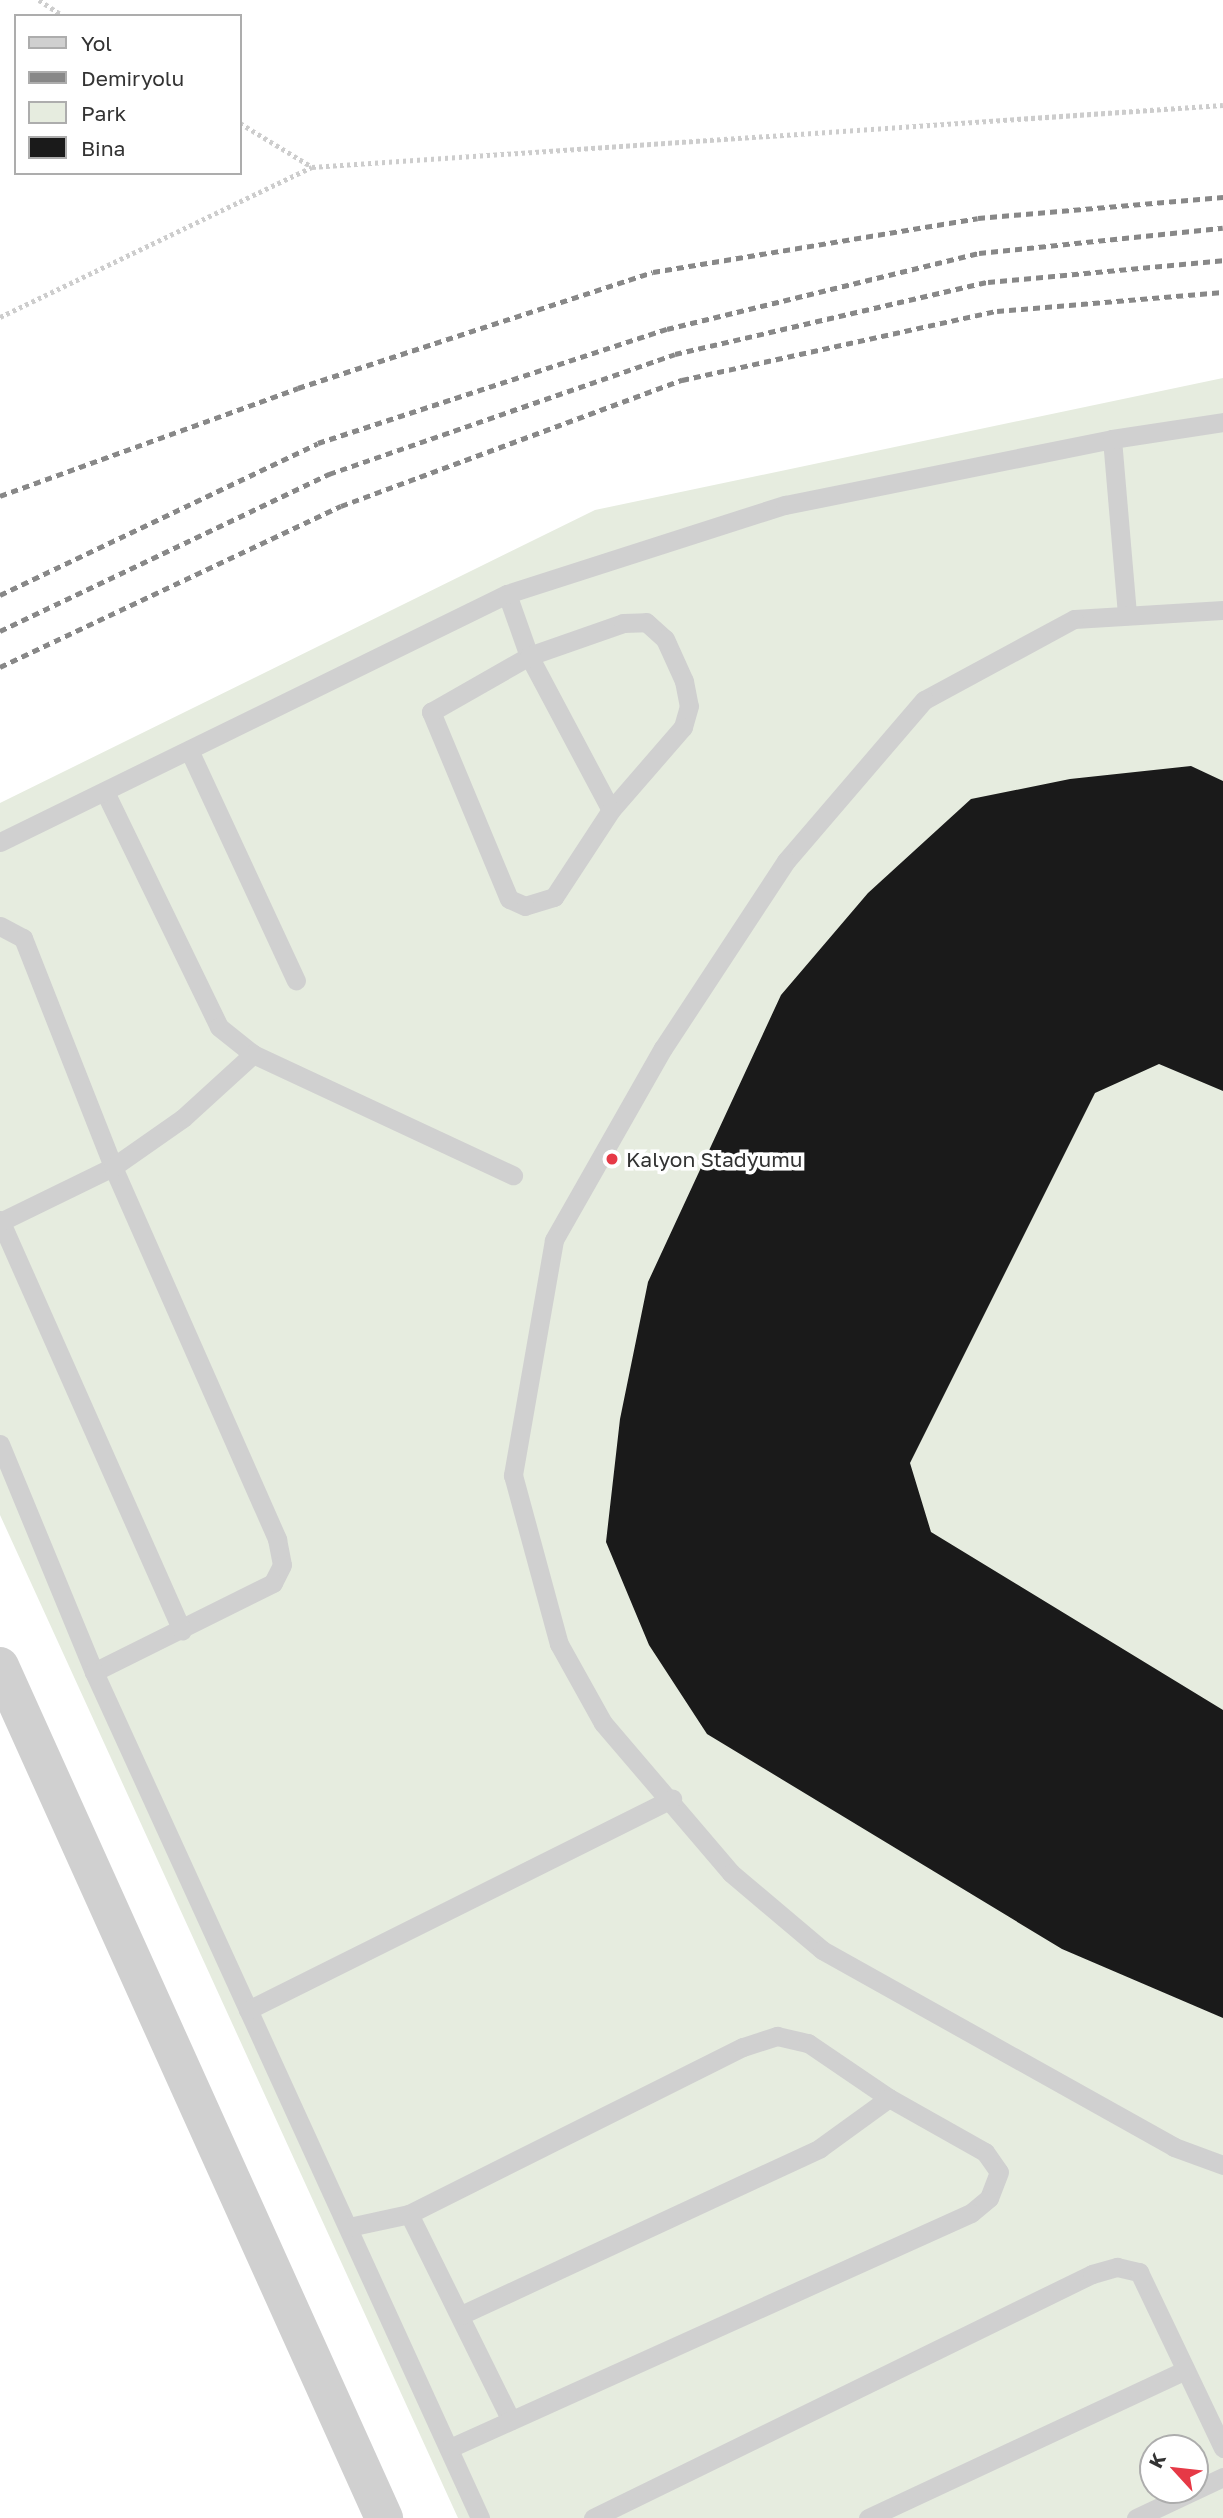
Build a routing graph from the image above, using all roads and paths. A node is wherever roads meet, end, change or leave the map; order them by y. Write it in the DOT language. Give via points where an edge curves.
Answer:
graph roads {
  1 [pos="38,0"];
  2 [pos="61,14"];
  3 [pos="1223,105"];
  4 [pos="242,124"];
  5 [pos="312,167"];
  6 [pos="0,317"];
  7 [pos="1223,422"];
  8 [pos="1112,439"];
  9 [pos="507,594"];
  10 [pos="1223,610"];
  11 [pos="1126,615"];
  12 [pos="529,656"];
  13 [pos="189,750"];
  14 [pos="105,792"];
  15 [pos="611,810"];
  16 [pos="0,842"];
  17 [pos="0,926"];
  18 [pos="296,980"];
  19 [pos="253,1054"];
  20 [pos="113,1167"];
  21 [pos="513,1175"];
  22 [pos="0,1221"];
  23 [pos="0,1444"];
  24 [pos="182,1630"];
  25 [pos="0,1666"];
  26 [pos="94,1672"];
  27 [pos="672,1799"];
  28 [pos="248,2010"];
  29 [pos="889,2098"];
  30 [pos="1223,2165"];
  31 [pos="409,2214"];
  32 [pos="349,2227"];
  33 [pos="461,2315"];
  34 [pos="1185,2370"];
  35 [pos="511,2420"];
  36 [pos="450,2448"];
  37 [pos="1223,2448"];
  38 [pos="1223,2477"];
  39 [pos="384,2518"];
  40 [pos="480,2518"];
  41 [pos="593,2518"];
  42 [pos="869,2518"];
  43 [pos="1136,2518"];
  1 -- 2 [label="path"];
  3 -- 5 [label="path"];
  4 -- 5 [label="path"];
  5 -- 6 [label="path"];
  7 -- 8 [label="lane"];
  8 -- 9 [label="lane" via="785,505"];
  8 -- 11 [label="lane"];
  9 -- 12 [label="lane"];
  9 -- 13 [label="lane"];
  10 -- 11 [label="lane"];
  11 -- 27 [label="lane" via="1074,619 924,700 786,861 663,1048 554,1240 513,1475 559,1644 603,1723"];
  12 -- 15 [label="lane"];
  12 -- 15 [label="lane" via="623,623 646,622 664,639 684,681 689,706 683,727"];
  12 -- 15 [label="lane" via="431,712 509,898 525,906 554,897"];
  13 -- 14 [label="lane"];
  13 -- 18 [label="lane"];
  14 -- 16 [label="lane"];
  14 -- 19 [label="lane" via="219,1027"];
  17 -- 20 [label="lane" via="23,938"];
  19 -- 20 [label="lane" via="183,1118"];
  19 -- 21 [label="lane"];
  20 -- 22 [label="lane"];
  20 -- 24 [label="lane" via="277,1539 282,1565 273,1583"];
  22 -- 24 [label="lane"];
  23 -- 26 [label="lane"];
  24 -- 26 [label="lane"];
  25 -- 39 [label="street"];
  26 -- 28 [label="lane"];
  27 -- 28 [label="lane"];
  27 -- 30 [label="lane" via="731,1872 822,1950 1174,2147"];
  28 -- 32 [label="lane"];
  29 -- 31 [label="lane" via="808,2043 777,2036 743,2047"];
  29 -- 33 [label="lane" via="820,2148"];
  29 -- 35 [label="lane" via="985,2152 999,2172 989,2199 971,2213"];
  31 -- 32 [label="lane"];
  31 -- 33 [label="lane"];
  32 -- 36 [label="lane"];
  33 -- 35 [label="lane"];
  34 -- 37 [label="lane"];
  34 -- 41 [label="lane" via="1139,2272 1117,2267 1092,2274"];
  34 -- 42 [label="lane"];
  35 -- 36 [label="lane"];
  36 -- 40 [label="lane"];
  38 -- 43 [label="lane"];
}
